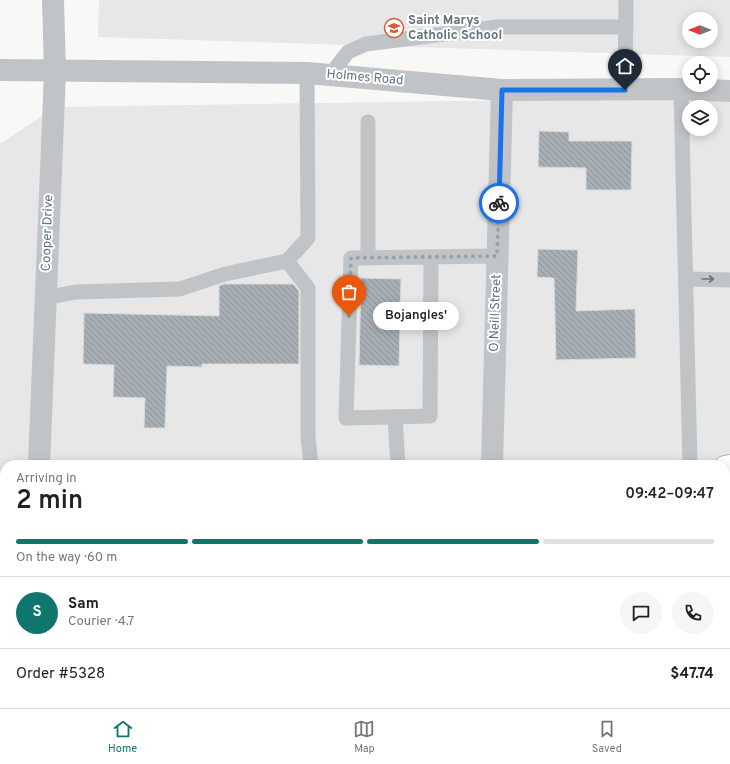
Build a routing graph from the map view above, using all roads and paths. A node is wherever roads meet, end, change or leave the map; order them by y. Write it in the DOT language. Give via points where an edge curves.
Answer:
graph roads {
  1 [pos="53,0"];
  2 [pos="626,0"];
  3 [pos="626,27"];
  4 [pos="0,70"];
  5 [pos="54,72"];
  6 [pos="307,73"];
  7 [pos="330,75"];
  8 [pos="681,89"];
  9 [pos="502,90"];
  10 [pos="625,90"];
  11 [pos="730,91"];
  12 [pos="368,122"];
  13 [pos="497,256"];
  14 [pos="431,257"];
  15 [pos="368,258"];
  16 [pos="287,261"];
  17 [pos="686,279"];
  18 [pos="730,280"];
  19 [pos="45,298"];
  20 [pos="395,417"];
  21 [pos="39,460"];
  22 [pos="310,460"];
  23 [pos="398,460"];
  24 [pos="492,460"];
  25 [pos="690,460"];
  1 -- 5 [label="street, Cooper Drive"];
  2 -- 3 [label="lane"];
  3 -- 7 [label="lane" via="498,27 366,44 348,52"];
  3 -- 10 [label="lane"];
  4 -- 5 [label="street, Holmes Road"];
  5 -- 6 [label="street, Holmes Road"];
  5 -- 19 [label="street, Cooper Drive"];
  6 -- 7 [label="street, Holmes Road"];
  6 -- 16 [label="lane" via="308,238"];
  7 -- 9 [label="street, Holmes Road"];
  8 -- 10 [label="street, Holmes Road"];
  8 -- 11 [label="street, Holmes Road"];
  8 -- 17 [label="lane"];
  9 -- 10 [label="street, Holmes Road"];
  9 -- 13 [label="street, O Neill Street"];
  12 -- 15 [label="lane"];
  13 -- 14 [label="lane"];
  13 -- 24 [label="street, O Neill Street"];
  14 -- 15 [label="lane"];
  14 -- 20 [label="lane" via="430,416"];
  15 -- 20 [label="lane" via="351,258 346,418"];
  16 -- 19 [label="lane" via="225,274 180,289 75,292"];
  16 -- 22 [label="lane" via="308,288 308,437"];
  17 -- 18 [label="lane, one-way"];
  17 -- 25 [label="lane"];
  19 -- 21 [label="street, Cooper Drive"];
  20 -- 23 [label="lane"];
}
